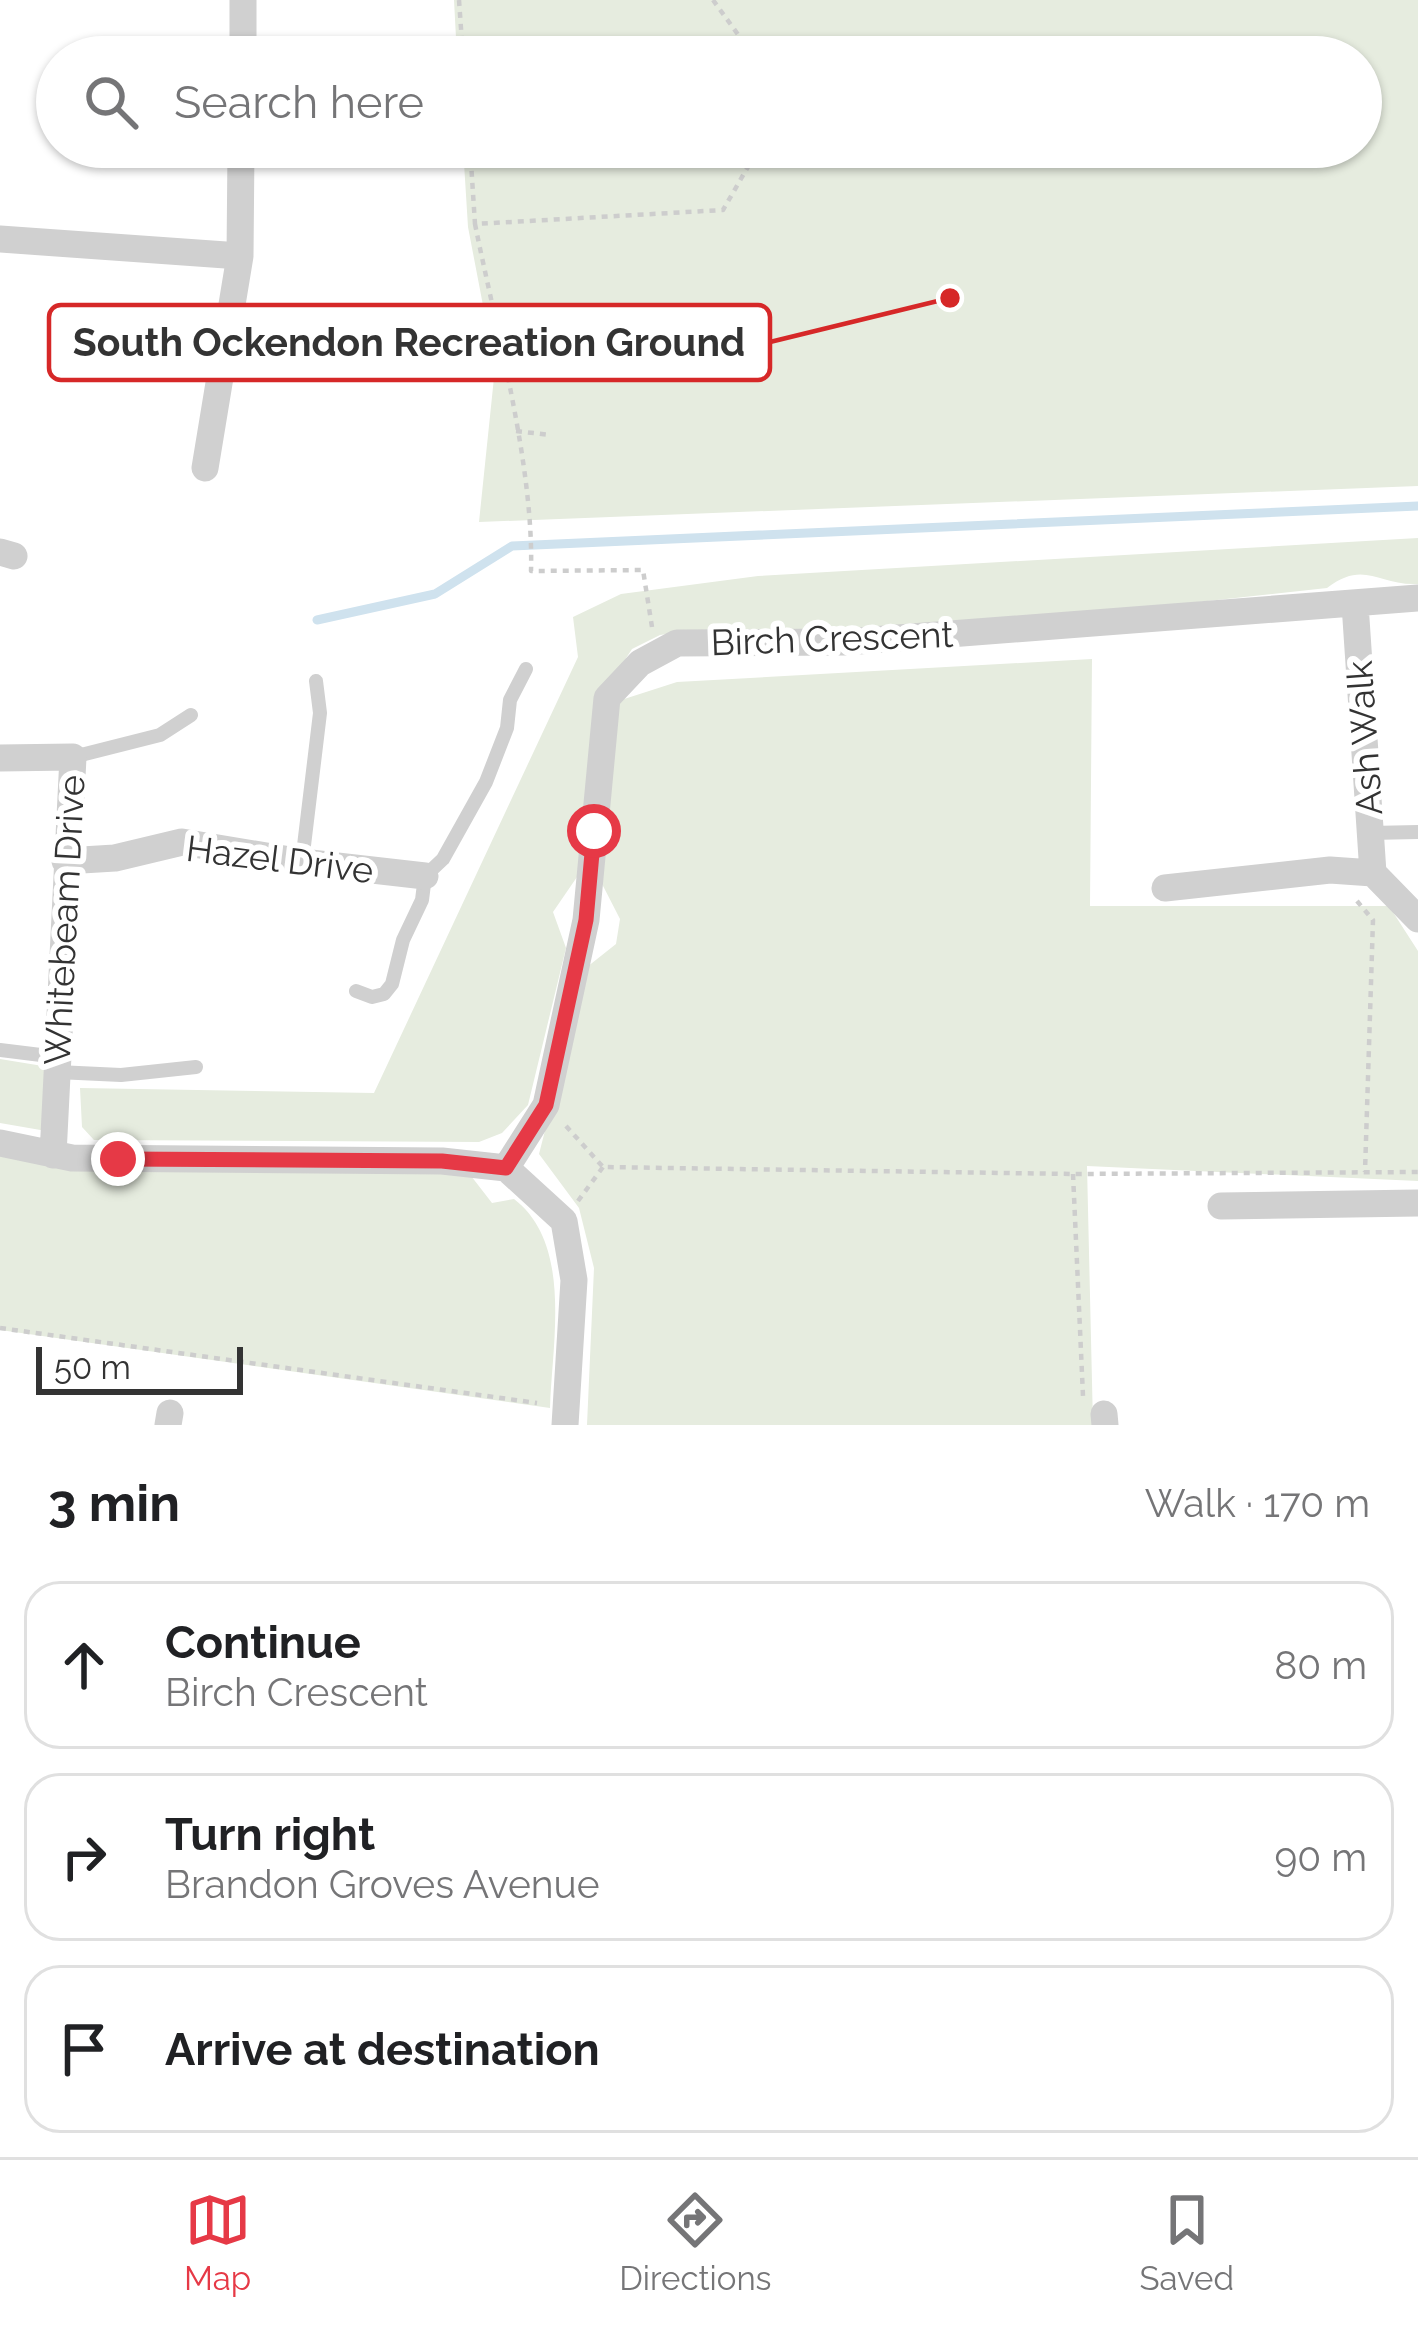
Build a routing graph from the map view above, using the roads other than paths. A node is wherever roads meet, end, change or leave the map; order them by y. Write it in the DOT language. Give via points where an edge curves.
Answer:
graph roads {
  1 [pos="244,0"];
  2 [pos="243,36"];
  3 [pos="242,168"];
  4 [pos="0,239"];
  5 [pos="240,256"];
  6 [pos="206,468"];
  7 [pos="1418,598"];
  8 [pos="1355,604"];
  9 [pos="526,669"];
  10 [pos="316,681"];
  11 [pos="191,715"];
  12 [pos="73,757"];
  13 [pos="0,758"];
  14 [pos="1418,832"];
  15 [pos="1370,833"];
  16 [pos="65,861"];
  17 [pos="302,862"];
  18 [pos="1372,873"];
  19 [pos="425,875"];
  20 [pos="1165,888"];
  21 [pos="1418,919"];
  22 [pos="356,991"];
  23 [pos="0,1050"];
  24 [pos="57,1065"];
  25 [pos="196,1067"];
  26 [pos="0,1143"];
  27 [pos="53,1155"];
  28 [pos="506,1168"];
  29 [pos="1418,1203"];
  30 [pos="1221,1206"];
  31 [pos="566,1416"];
  1 -- 2 [label="street"];
  3 -- 5 [label="street"];
  4 -- 5 [label="street"];
  5 -- 6 [label="street"];
  7 -- 8 [label="street, Birch Crescent"];
  8 -- 15 [label="street, Ash Walk"];
  8 -- 28 [label="street, Birch Crescent" via="846,642 677,644 640,663 607,698 586,920 546,1105"];
  9 -- 19 [label="lane" via="486,782 443,859"];
  10 -- 17 [label="lane" via="320,713"];
  11 -- 12 [label="lane" via="160,734"];
  12 -- 13 [label="street, Whitebeam Drive"];
  12 -- 16 [label="street, Whitebeam Drive"];
  14 -- 15 [label="lane"];
  15 -- 18 [label="street, Ash Walk"];
  16 -- 17 [label="street, Hazel Drive" via="182,842"];
  16 -- 24 [label="street, Whitebeam Drive"];
  17 -- 19 [label="street, Hazel Drive"];
  18 -- 20 [label="street"];
  18 -- 21 [label="street"];
  19 -- 22 [label="lane" via="392,984 372,997"];
  23 -- 24 [label="lane"];
  24 -- 25 [label="lane" via="121,1075"];
  24 -- 27 [label="street, Whitebeam Drive"];
  26 -- 27 [label="street"];
  27 -- 28 [label="street"];
  28 -- 31 [label="street" via="564,1221 574,1280"];
  29 -- 30 [label="street"];
}
